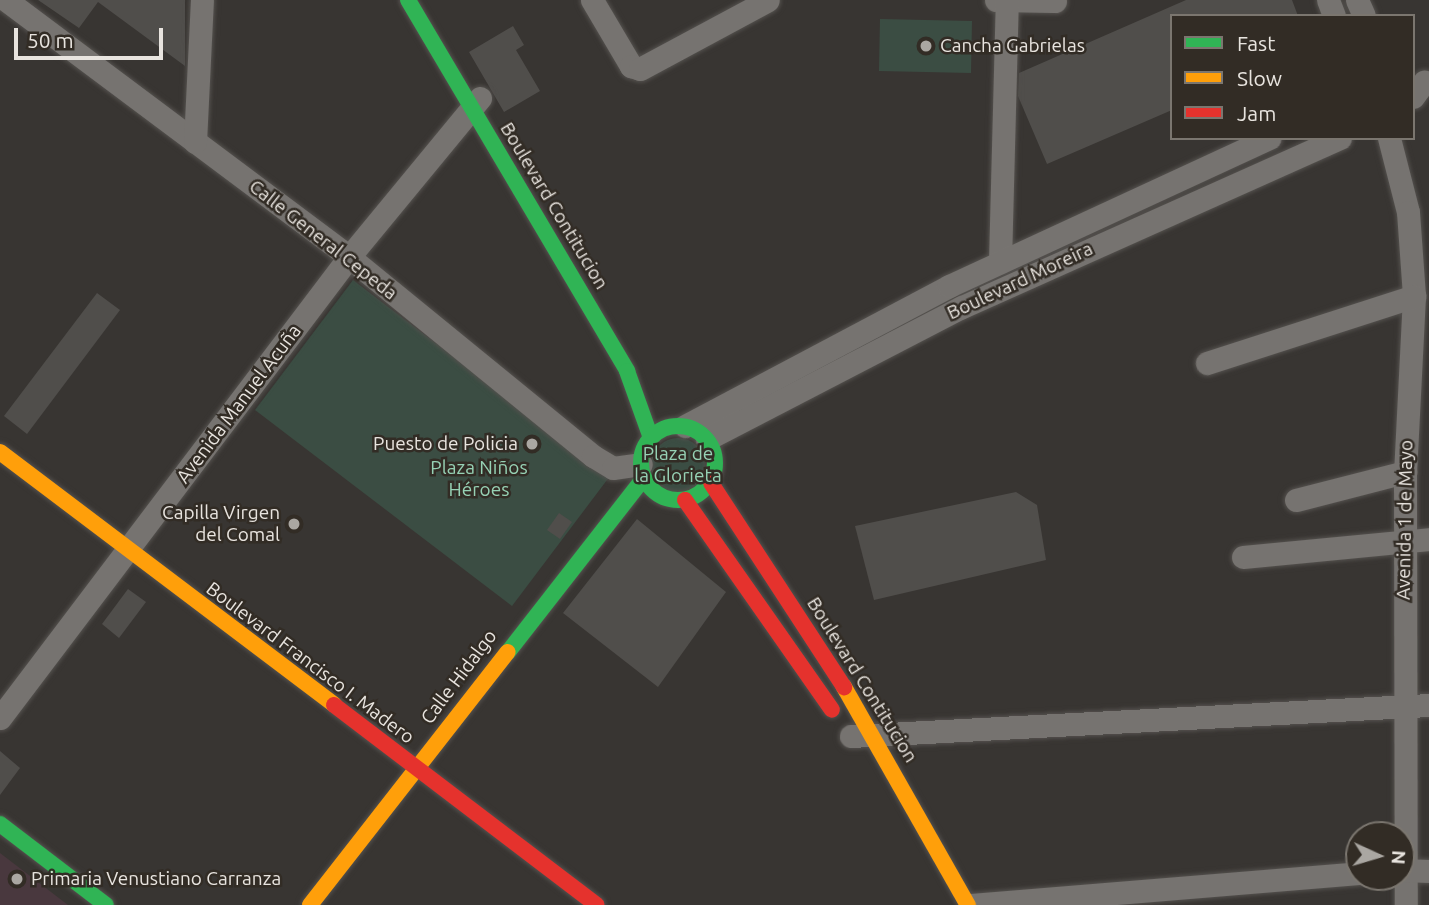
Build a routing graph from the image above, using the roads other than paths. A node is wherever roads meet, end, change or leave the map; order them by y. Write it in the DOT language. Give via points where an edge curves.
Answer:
graph roads {
  1 [pos="6,0"];
  2 [pos="202,0"];
  3 [pos="408,0"];
  4 [pos="428,0"];
  5 [pos="592,0"];
  6 [pos="996,0"];
  7 [pos="1007,0"];
  8 [pos="1055,1"];
  9 [pos="756,3"];
  10 [pos="477,102"];
  11 [pos="1265,140"];
  12 [pos="1336,140"];
  13 [pos="1390,140"];
  14 [pos="195,142"];
  15 [pos="1216,162"];
  16 [pos="1230,187"];
  17 [pos="1148,193"];
  18 [pos="1419,213"];
  19 [pos="1160,218"];
  20 [pos="349,257"];
  21 [pos="1000,262"];
  22 [pos="949,286"];
  23 [pos="1414,296"];
  24 [pos="962,307"];
  25 [pos="1207,363"];
  26 [pos="651,379"];
  27 [pos="1418,384"];
  28 [pos="666,407"];
  29 [pos="679,426"];
  30 [pos="651,438"];
  31 [pos="707,439"];
  32 [pos="0,452"];
  33 [pos="643,471"];
  34 [pos="1405,472"];
  35 [pos="710,483"];
  36 [pos="685,500"];
  37 [pos="1296,500"];
  38 [pos="1405,538"];
  39 [pos="1429,539"];
  40 [pos="128,551"];
  41 [pos="1244,557"];
  42 [pos="1403,704"];
  43 [pos="1429,705"];
  44 [pos="0,718"];
  45 [pos="875,735"];
  46 [pos="851,736"];
  47 [pos="416,768"];
  48 [pos="870,772"];
  49 [pos="1402,821"];
  50 [pos="0,824"];
  51 [pos="1345,874"];
  52 [pos="106,905"];
  53 [pos="310,905"];
  54 [pos="597,905"];
  55 [pos="969,905"];
  1 -- 14 [label="street, Calle General Cepeda"];
  2 -- 14 [label="street"];
  3 -- 10 [label="street, Boulevard Contitucion"];
  4 -- 10 [label="street, Boulevard Contitucion"];
  5 -- 9 [label="street" via="631,66 640,69"];
  6 -- 7 [label="street"];
  7 -- 8 [label="street"];
  7 -- 21 [label="street"];
  10 -- 20 [label="street, Avenida Manuel Acuña"];
  10 -- 26 [label="street, Boulevard Contitucion"];
  10 -- 30 [label="street, Boulevard Contitucion" via="639,394"];
  11 -- 15 [label="street, Boulevard Moreira"];
  12 -- 16 [label="street, Boulevard Moreira"];
  13 -- 18 [label="street, Avenida 1 de Mayo"];
  14 -- 20 [label="street, Calle General Cepeda"];
  15 -- 16 [label="street"];
  15 -- 17 [label="street, Boulevard Moreira"];
  16 -- 19 [label="street, Boulevard Moreira"];
  17 -- 19 [label="street"];
  17 -- 21 [label="street, Boulevard Moreira"];
  18 -- 23 [label="street, Avenida 1 de Mayo"];
  19 -- 24 [label="street, Boulevard Moreira"];
  20 -- 33 [label="street, Calle General Cepeda" via="593,456 613,468"];
  20 -- 40 [label="street, Avenida Manuel Acuña"];
  21 -- 22 [label="street, Boulevard Moreira"];
  22 -- 24 [label="street"];
  22 -- 29 [label="street, Boulevard Moreira"];
  23 -- 25 [label="street"];
  23 -- 27 [label="street, Avenida 1 de Mayo"];
  24 -- 31 [label="street, Boulevard Moreira"];
  27 -- 34 [label="street, Avenida 1 de Mayo"];
  28 -- 29 [label="street"];
  29 -- 30 [label="street"];
  29 -- 31 [label="street"];
  30 -- 33 [label="street"];
  31 -- 35 [label="street" via="716,468"];
  32 -- 40 [label="street, Boulevard Francisco I. Madero"];
  33 -- 36 [label="street" via="661,496"];
  33 -- 47 [label="street, Calle Hidalgo"];
  34 -- 37 [label="street"];
  34 -- 38 [label="street, Avenida 1 de Mayo"];
  35 -- 36 [label="street"];
  35 -- 45 [label="street, Boulevard Contitucion"];
  36 -- 46 [label="street, Boulevard Contitucion"];
  38 -- 39 [label="street"];
  38 -- 41 [label="street"];
  38 -- 42 [label="street, Avenida 1 de Mayo"];
  40 -- 44 [label="street, Avenida Manuel Acuña"];
  40 -- 47 [label="street, Boulevard Francisco I. Madero"];
  42 -- 43 [label="street"];
  42 -- 45 [label="street"];
  42 -- 49 [label="street, Avenida 1 de Mayo"];
  45 -- 46 [label="street"];
  45 -- 55 [label="street, Boulevard Contitucion"];
  46 -- 48 [label="street, Boulevard Contitucion"];
  47 -- 53 [label="street, Calle Hidalgo"];
  47 -- 54 [label="street, Boulevard Francisco I. Madero"];
  50 -- 52 [label="street"];
  51 -- 55 [label="street"];
}
